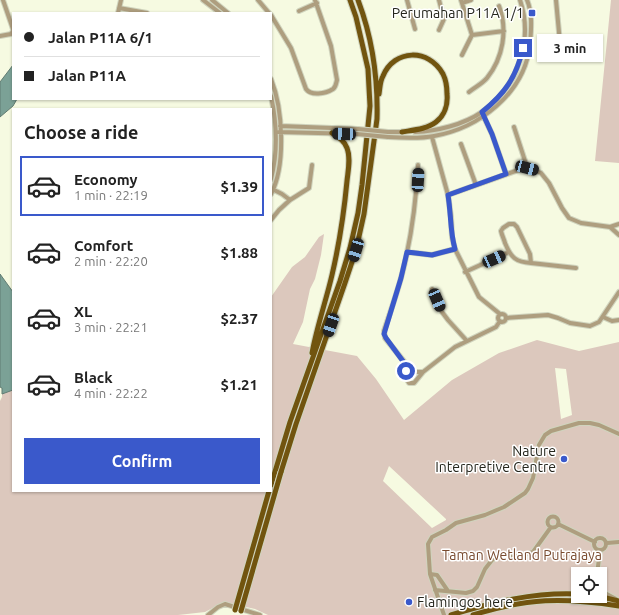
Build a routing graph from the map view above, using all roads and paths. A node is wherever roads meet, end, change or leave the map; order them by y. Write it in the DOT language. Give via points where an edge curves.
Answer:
graph roads {
  1 [pos="1,0"];
  2 [pos="120,0"];
  3 [pos="203,0"];
  4 [pos="212,0"];
  5 [pos="258,0"];
  6 [pos="350,0"];
  7 [pos="358,0"];
  8 [pos="407,0"];
  9 [pos="439,0"];
  10 [pos="471,0"];
  11 [pos="520,0"];
  12 [pos="527,0"];
  13 [pos="556,0"];
  14 [pos="462,1"];
  15 [pos="316,2"];
  16 [pos="499,6"];
  17 [pos="119,8"];
  18 [pos="299,11"];
  19 [pos="118,12"];
  20 [pos="141,12"];
  21 [pos="219,12"];
  22 [pos="227,12"];
  23 [pos="268,12"];
  24 [pos="272,17"];
  25 [pos="12,28"];
  26 [pos="415,29"];
  27 [pos="439,30"];
  28 [pos="504,31"];
  29 [pos="12,32"];
  30 [pos="472,35"];
  31 [pos="0,36"];
  32 [pos="560,43"];
  33 [pos="462,55"];
  34 [pos="272,83"];
  35 [pos="469,92"];
  36 [pos="272,100"];
  37 [pos="378,106"];
  38 [pos="483,115"];
  39 [pos="276,126"];
  40 [pos="281,126"];
  41 [pos="514,127"];
  42 [pos="279,132"];
  43 [pos="358,132"];
  44 [pos="402,132"];
  45 [pos="332,133"];
  46 [pos="432,137"];
  47 [pos="461,144"];
  48 [pos="312,165"];
  49 [pos="418,165"];
  50 [pos="527,168"];
  51 [pos="506,174"];
  52 [pos="272,176"];
  53 [pos="476,185"];
  54 [pos="272,191"];
  55 [pos="448,195"];
  56 [pos="290,200"];
  57 [pos="272,219"];
  58 [pos="619,224"];
  59 [pos="610,227"];
  60 [pos="619,235"];
  61 [pos="455,249"];
  62 [pos="407,252"];
  63 [pos="509,252"];
  64 [pos="531,263"];
  65 [pos="576,268"];
  66 [pos="466,272"];
  67 [pos="432,289"];
  68 [pos="618,295"];
  69 [pos="500,314"];
  70 [pos="603,317"];
  71 [pos="506,318"];
  72 [pos="619,320"];
  73 [pos="500,321"];
  74 [pos="467,342"];
  75 [pos="405,364"];
  76 [pos="310,365"];
  77 [pos="423,372"];
  78 [pos="619,434"];
  79 [pos="272,482"];
  80 [pos="269,492"];
  81 [pos="558,524"];
  82 [pos="551,527"];
  83 [pos="595,542"];
  84 [pos="619,542"];
  85 [pos="607,543"];
  86 [pos="600,551"];
  87 [pos="598,567"];
  88 [pos="430,574"];
  89 [pos="435,590"];
  90 [pos="448,591"];
  91 [pos="571,594"];
  92 [pos="607,594"];
  93 [pos="607,599"];
  94 [pos="619,602"];
  95 [pos="238,613"];
  96 [pos="208,615"];
  97 [pos="260,615"];
  98 [pos="444,615"];
  99 [pos="451,615"];
  100 [pos="473,615"];
  1 -- 25 [label="street"];
  2 -- 17 [label="street"];
  3 -- 21 [label="street"];
  4 -- 22 [label="street"];
  5 -- 23 [label="street"];
  6 -- 76 [label="main road" via="368,69 369,126 359,206 350,248"];
  7 -- 37 [label="main road" via="375,68"];
  8 -- 26 [label="street"];
  9 -- 27 [label="street" via="444,19"];
  10 -- 14 [label="street"];
  11 -- 38 [label="street" via="524,13 525,35 520,62 510,84"];
  12 -- 38 [label="street" via="531,30 525,64 515,86 499,104"];
  13 -- 32 [label="street"];
  14 -- 30 [label="street"];
  15 -- 18 [label="street"];
  15 -- 24 [label="street" via="331,46 337,80 332,89 316,94 311,94 306,89 291,48"];
  16 -- 28 [label="street"];
  17 -- 19 [label="street"];
  17 -- 20 [label="street"];
  28 -- 30 [label="street"];
  28 -- 35 [label="street" via="495,65 487,78"];
  29 -- 31 [label="street"];
  30 -- 33 [label="street"];
  34 -- 40 [label="street"];
  36 -- 39 [label="street"];
  37 -- 44 [label="main road" via="382,77 395,61 416,55 435,64 442,72 446,84 448,97 445,110 430,126"];
  37 -- 95 [label="main road, bridge" via="366,200 356,250 296,424"];
  38 -- 44 [label="street" via="442,128"];
  38 -- 46 [label="street" via="460,129"];
  38 -- 51 [label="street"];
  39 -- 40 [label="street"];
  39 -- 42 [label="street"];
  40 -- 42 [label="street"];
  40 -- 43 [label="street"];
  41 -- 50 [label="street"];
  42 -- 45 [label="street"];
  42 -- 52 [label="street"];
  42 -- 54 [label="street" via="280,161"];
  43 -- 44 [label="street, bridge"];
  43 -- 45 [label="street"];
  43 -- 46 [label="street, bridge" via="388,137"];
  45 -- 76 [label="main road" via="347,148 346,194 338,249 315,334"];
  46 -- 55 [label="street"];
  47 -- 53 [label="street"];
  48 -- 56 [label="street" via="309,188"];
  49 -- 62 [label="street" via="417,196"];
  50 -- 51 [label="street"];
  50 -- 59 [label="street" via="541,173 569,218"];
  51 -- 53 [label="street"];
  53 -- 55 [label="street"];
  54 -- 56 [label="street" via="287,196"];
  55 -- 61 [label="street"];
  56 -- 57 [label="street"];
  58 -- 59 [label="street"];
  59 -- 60 [label="street"];
  61 -- 62 [label="street" via="432,255"];
  61 -- 66 [label="street"];
  62 -- 75 [label="street" via="384,334"];
  63 -- 64 [label="street" via="516,260"];
  63 -- 64 [label="street" via="501,231 509,224 514,224 530,254"];
  63 -- 66 [label="street"];
  64 -- 65 [label="street"];
  66 -- 69 [label="street" via="479,297"];
  67 -- 74 [label="street" via="442,312"];
  68 -- 70 [label="street"];
  69 -- 71 [label="street"];
  69 -- 73 [label="street"];
  70 -- 71 [label="street" via="590,326 570,323 548,315"];
  70 -- 72 [label="street" via="612,321"];
  71 -- 73 [label="street" via="503,322"];
  73 -- 74 [label="street" via="496,327"];
  74 -- 77 [label="street" via="455,347"];
  75 -- 77 [label="street" via="413,372"];
  75 -- 77 [label="street" via="409,383 414,383"];
  76 -- 79 [label="main road"];
  78 -- 88 [label="street" via="590,423 551,430 539,445 533,478 524,493 504,507 456,523 432,537 428,544"];
  80 -- 95 [label="main road, bridge"];
  81 -- 82 [label="street"];
  81 -- 82 [label="street" via="556,518 552,517 548,520"];
  81 -- 83 [label="street"];
  82 -- 90 [label="street" via="533,552 522,556 500,556 492,560 473,591"];
  83 -- 85 [label="street" via="601,538"];
  83 -- 86 [label="street" via="595,548"];
  84 -- 85 [label="street"];
  85 -- 86 [label="street" via="605,549"];
  86 -- 87 [label="street"];
  88 -- 89 [label="street"];
  88 -- 90 [label="street" via="437,575"];
  89 -- 90 [label="street"];
  89 -- 98 [label="street"];
  91 -- 99 [label="main road" via="513,598"];
  92 -- 94 [label="street"];
  93 -- 94 [label="main road"];
  94 -- 100 [label="main road" via="542,600"];
  96 -- 97 [label="street" via="225,604"];
}
